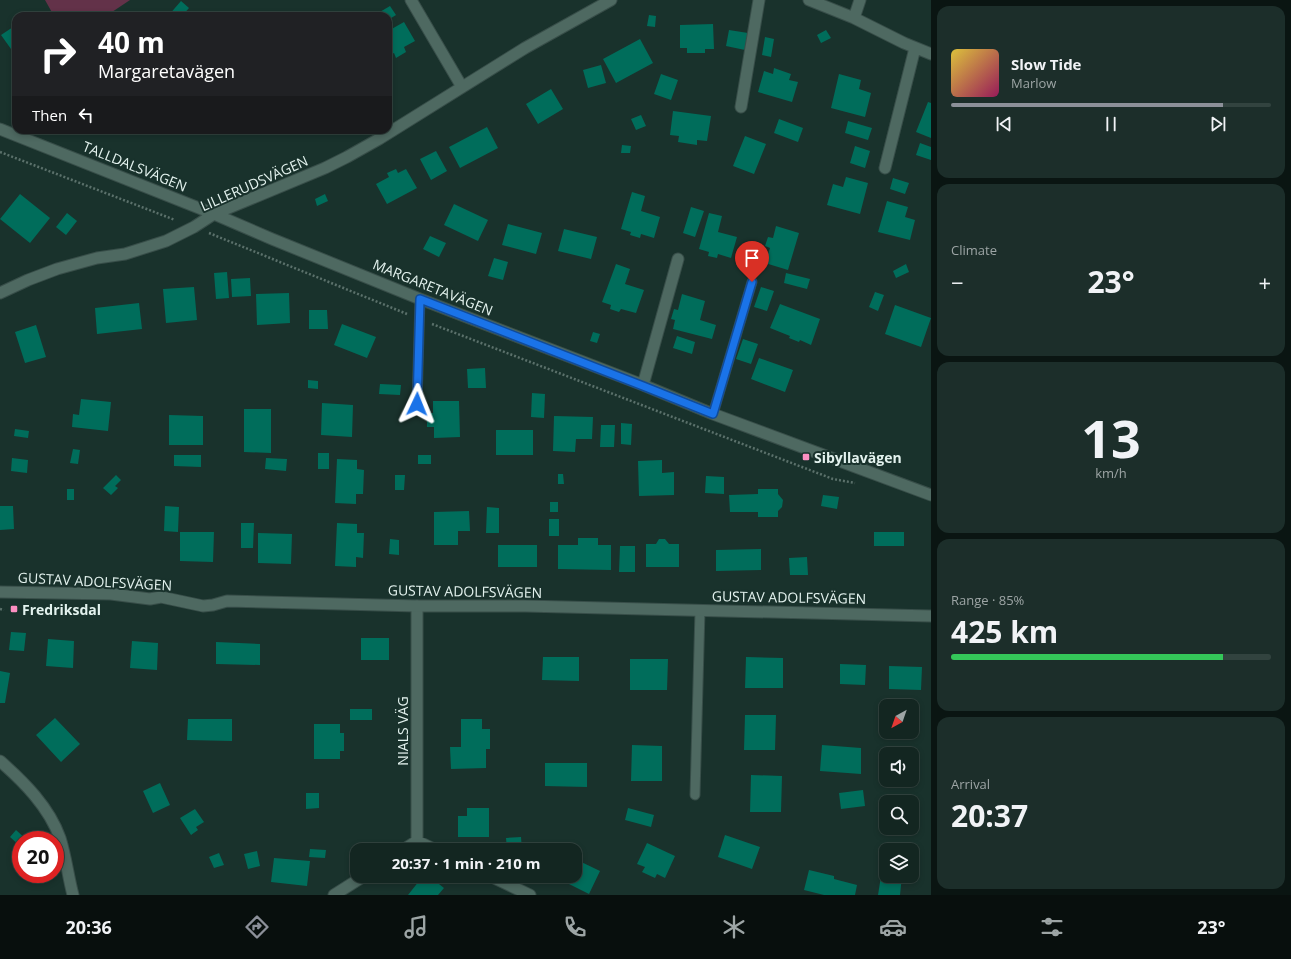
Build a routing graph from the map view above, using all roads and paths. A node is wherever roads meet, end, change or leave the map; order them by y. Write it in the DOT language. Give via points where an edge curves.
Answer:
graph roads {
  1 [pos="411,0"];
  2 [pos="611,0"];
  3 [pos="759,0"];
  4 [pos="809,0"];
  5 [pos="860,0"];
  6 [pos="854,18"];
  7 [pos="916,48"];
  8 [pos="931,54"];
  9 [pos="462,87"];
  10 [pos="741,107"];
  11 [pos="0,129"];
  12 [pos="392,130"];
  13 [pos="12,134"];
  14 [pos="13,134"];
  15 [pos="385,134"];
  16 [pos="0,152"];
  17 [pos="885,168"];
  18 [pos="214,214"];
  19 [pos="194,227"];
  20 [pos="678,259"];
  21 [pos="752,282"];
  22 [pos="0,293"];
  23 [pos="420,299"];
  24 [pos="420,319"];
  25 [pos="643,386"];
  26 [pos="417,404"];
  27 [pos="713,414"];
  28 [pos="858,484"];
  29 [pos="931,496"];
  30 [pos="0,592"];
  31 [pos="417,606"];
  32 [pos="0,609"];
  33 [pos="4,610"];
  34 [pos="700,610"];
  35 [pos="931,616"];
  36 [pos="0,761"];
  37 [pos="695,795"];
  38 [pos="417,841"];
  39 [pos="414,843"];
  40 [pos="421,843"];
  41 [pos="353,883"];
  42 [pos="505,883"];
  43 [pos="73,895"];
  44 [pos="334,895"];
  45 [pos="530,895"];
  1 -- 9 [label="street"];
  2 -- 9 [label="street, LILLERUDSVÄGEN"];
  3 -- 10 [label="street"];
  4 -- 6 [label="street"];
  5 -- 6 [label="street"];
  6 -- 7 [label="street"];
  7 -- 8 [label="street"];
  7 -- 17 [label="street"];
  9 -- 12 [label="street, LILLERUDSVÄGEN"];
  11 -- 13 [label="street, TALLDALSVÄGEN"];
  14 -- 18 [label="street, TALLDALSVÄGEN"];
  15 -- 18 [label="street, LILLERUDSVÄGEN" via="347,157"];
  16 -- 19 [label="path"];
  18 -- 19 [label="street, LILLERUDSVÄGEN"];
  18 -- 23 [label="street, MARGARETAVÄGEN"];
  19 -- 22 [label="street, LILLERUDSVÄGEN" via="146,248 57,269"];
  19 -- 24 [label="path"];
  20 -- 25 [label="street"];
  21 -- 27 [label="lane"];
  23 -- 24 [label="lane"];
  23 -- 25 [label="street, MARGARETAVÄGEN"];
  24 -- 26 [label="lane"];
  24 -- 28 [label="path" via="833,479"];
  25 -- 27 [label="street, MARGARETAVÄGEN"];
  27 -- 29 [label="street, MARGARETAVÄGEN"];
  30 -- 31 [label="street, GUSTAV ADOLFSVÄGEN" via="111,594 150,599 161,597 203,606 213,606 227,601"];
  31 -- 34 [label="street, GUSTAV ADOLFSVÄGEN"];
  31 -- 38 [label="street, NIALS VÄG"];
  32 -- 33 [label="path"];
  34 -- 35 [label="street, GUSTAV ADOLFSVÄGEN"];
  34 -- 37 [label="lane"];
  36 -- 43 [label="street" via="40,801 52,820 61,844"];
  38 -- 39 [label="street"];
  38 -- 40 [label="street"];
  41 -- 44 [label="street"];
  42 -- 45 [label="street"];
}
